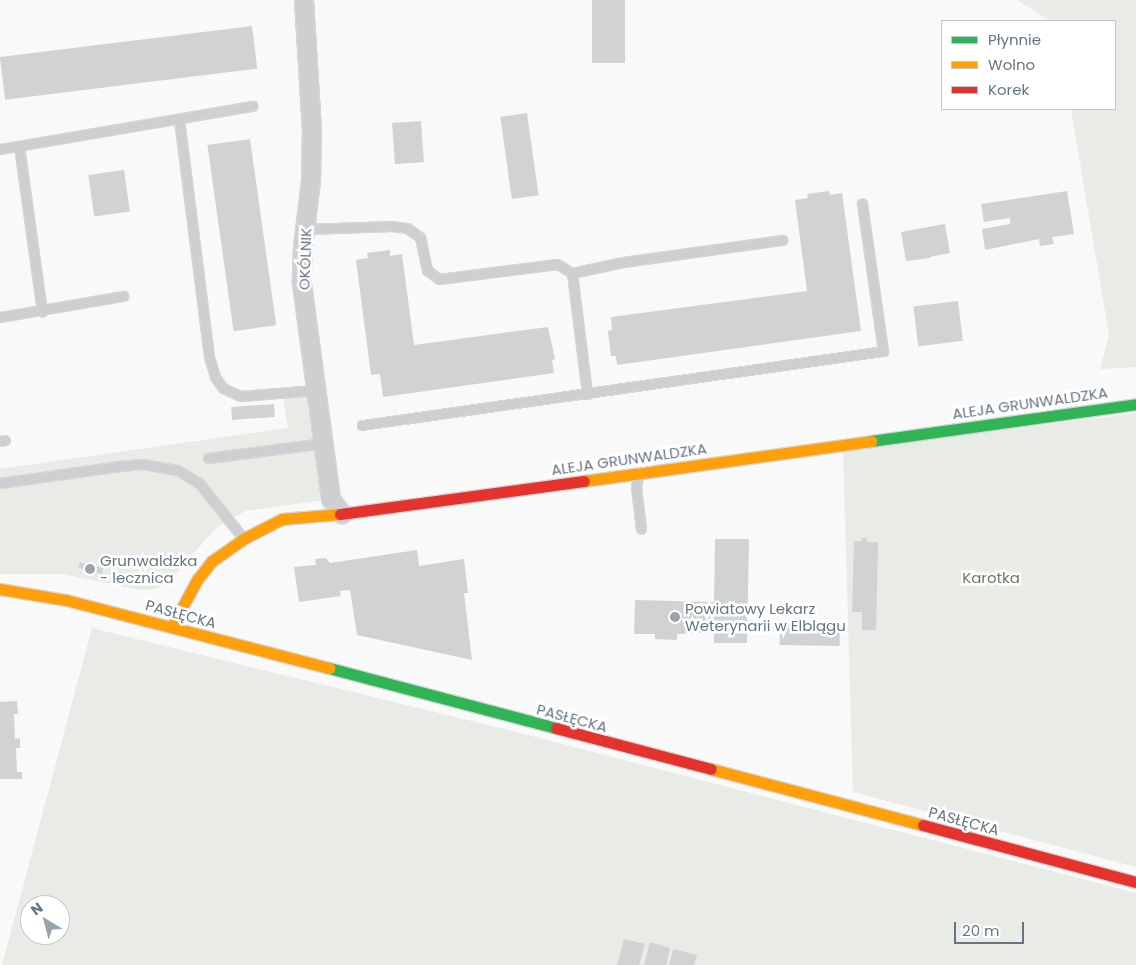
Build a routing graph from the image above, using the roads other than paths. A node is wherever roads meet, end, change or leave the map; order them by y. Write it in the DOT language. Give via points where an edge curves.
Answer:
graph roads {
  1 [pos="304,0"];
  2 [pos="252,106"];
  3 [pos="179,119"];
  4 [pos="19,146"];
  5 [pos="0,149"];
  6 [pos="862,203"];
  7 [pos="306,229"];
  8 [pos="782,240"];
  9 [pos="572,273"];
  10 [pos="124,296"];
  11 [pos="42,311"];
  12 [pos="0,317"];
  13 [pos="316,390"];
  14 [pos="587,394"];
  15 [pos="1136,404"];
  16 [pos="362,425"];
  17 [pos="324,443"];
  18 [pos="208,458"];
  19 [pos="638,472"];
  20 [pos="0,483"];
  21 [pos="342,514"];
  22 [pos="641,529"];
  23 [pos="243,538"];
  24 [pos="0,590"];
  25 [pos="172,626"];
  26 [pos="1136,882"];
  1 -- 7 [label="street, OKÓLNIK" via="312,129"];
  2 -- 3 [label="lane"];
  3 -- 4 [label="lane"];
  3 -- 13 [label="lane" via="209,357 215,377 223,388 240,396"];
  4 -- 5 [label="lane"];
  4 -- 11 [label="lane"];
  6 -- 14 [label="lane" via="883,351"];
  7 -- 9 [label="lane" via="407,228 420,237 427,270 440,279 557,264"];
  7 -- 13 [label="street, OKÓLNIK" via="302,284"];
  8 -- 9 [label="lane" via="623,262"];
  9 -- 14 [label="lane"];
  10 -- 11 [label="lane"];
  11 -- 12 [label="lane"];
  13 -- 17 [label="street, OKÓLNIK"];
  14 -- 16 [label="lane"];
  15 -- 19 [label="main road, ALEJA GRUNWALDZKA"];
  17 -- 18 [label="lane"];
  17 -- 21 [label="street, OKÓLNIK" via="332,499"];
  19 -- 21 [label="main road, ALEJA GRUNWALDZKA"];
  19 -- 22 [label="lane" via="636,487"];
  20 -- 23 [label="lane" via="143,464 177,470 200,483"];
  21 -- 23 [label="main road, ALEJA GRUNWALDZKA" via="282,519"];
  23 -- 25 [label="main road, ALEJA GRUNWALDZKA" via="212,561"];
  24 -- 25 [label="main road, PASŁĘCKA" via="66,600"];
  25 -- 26 [label="main road, PASŁĘCKA"];
}
